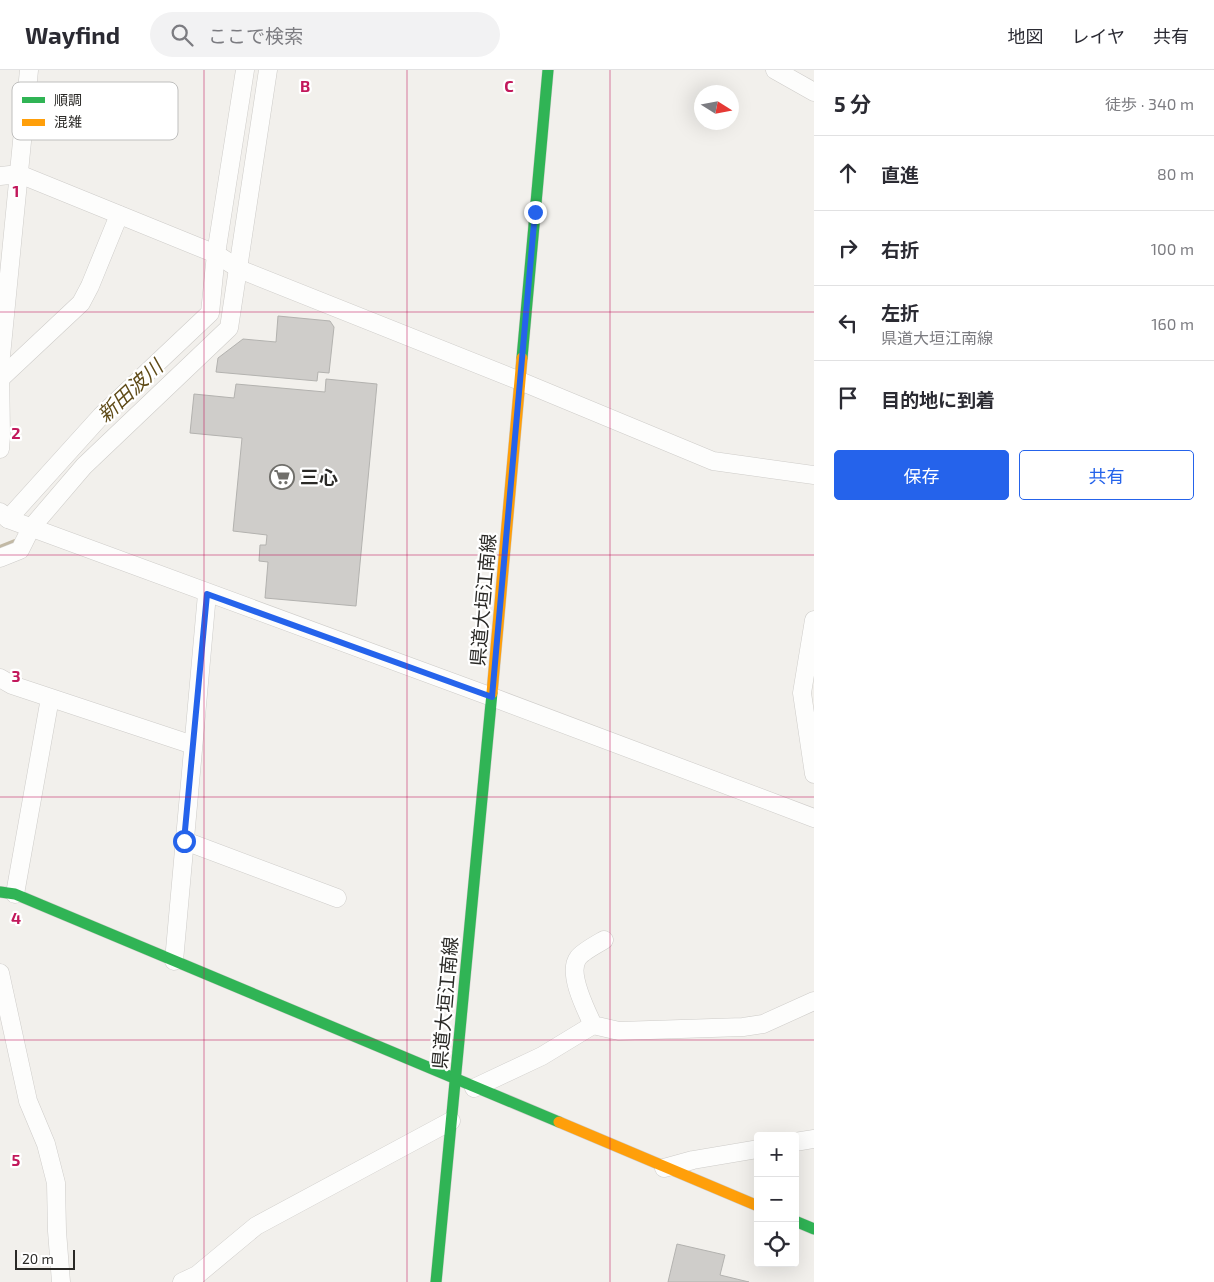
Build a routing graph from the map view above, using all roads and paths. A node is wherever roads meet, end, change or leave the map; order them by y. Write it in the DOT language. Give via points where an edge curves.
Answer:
graph roads {
  1 [pos="245,70"];
  2 [pos="268,70"];
  3 [pos="548,70"];
  4 [pos="774,70"];
  5 [pos="814,92"];
  6 [pos="22,140"];
  7 [pos="19,174"];
  8 [pos="0,176"];
  9 [pos="119,215"];
  10 [pos="216,254"];
  11 [pos="238,269"];
  12 [pos="0,379"];
  13 [pos="520,381"];
  14 [pos="0,449"];
  15 [pos="814,475"];
  16 [pos="4,516"];
  17 [pos="31,528"];
  18 [pos="0,558"];
  19 [pos="207,594"];
  20 [pos="814,620"];
  21 [pos="0,678"];
  22 [pos="492,697"];
  23 [pos="50,698"];
  24 [pos="194,745"];
  25 [pos="814,774"];
  26 [pos="814,818"];
  27 [pos="184,841"];
  28 [pos="8,893"];
  29 [pos="336,898"];
  30 [pos="604,940"];
  31 [pos="174,961"];
  32 [pos="0,973"];
  33 [pos="814,1001"];
  34 [pos="592,1026"];
  35 [pos="455,1080"];
  36 [pos="474,1088"];
  37 [pos="451,1120"];
  38 [pos="814,1139"];
  39 [pos="799,1141"];
  40 [pos="754,1150"];
  41 [pos="664,1168"];
  42 [pos="754,1204"];
  43 [pos="797,1222"];
  44 [pos="814,1229"];
  45 [pos="194,1280"];
  46 [pos="61,1282"];
  47 [pos="436,1282"];
  1 -- 10 [label="street"];
  2 -- 11 [label="street"];
  3 -- 13 [label="main road, 県道大垣江南線"];
  4 -- 5 [label="street"];
  6 -- 7 [label="street"];
  7 -- 8 [label="street"];
  7 -- 9 [label="street"];
  7 -- 12 [label="street"];
  9 -- 10 [label="street"];
  9 -- 12 [label="street" via="81,303"];
  10 -- 11 [label="street"];
  10 -- 16 [label="street" via="210,313 101,416"];
  11 -- 13 [label="street"];
  11 -- 17 [label="street" via="229,328 84,466"];
  12 -- 14 [label="street"];
  13 -- 15 [label="street" via="713,461"];
  13 -- 22 [label="main road, 県道大垣江南線"];
  16 -- 17 [label="street"];
  17 -- 18 [label="street" via="20,550"];
  17 -- 19 [label="street"];
  19 -- 22 [label="street"];
  19 -- 24 [label="street"];
  20 -- 25 [label="street" via="802,693"];
  21 -- 23 [label="street"];
  22 -- 26 [label="street"];
  22 -- 35 [label="main road, 県道大垣江南線"];
  23 -- 24 [label="street"];
  23 -- 28 [label="street"];
  24 -- 27 [label="street"];
  27 -- 29 [label="street"];
  27 -- 31 [label="street"];
  28 -- 31 [label="main road"];
  30 -- 34 [label="street" via="578,958 574,971"];
  31 -- 35 [label="main road"];
  32 -- 46 [label="street" via="28,1101 46,1144 56,1182"];
  33 -- 34 [label="street" via="762,1024 743,1027 619,1031"];
  34 -- 36 [label="street" via="542,1056"];
  35 -- 36 [label="main road"];
  35 -- 37 [label="main road, 県道大垣江南線"];
  36 -- 41 [label="main road"];
  37 -- 45 [label="street" via="256,1226"];
  37 -- 47 [label="main road, 県道大垣江南線"];
  38 -- 39 [label="street"];
  40 -- 41 [label="street"];
  41 -- 42 [label="main road"];
  43 -- 44 [label="main road"];
}
